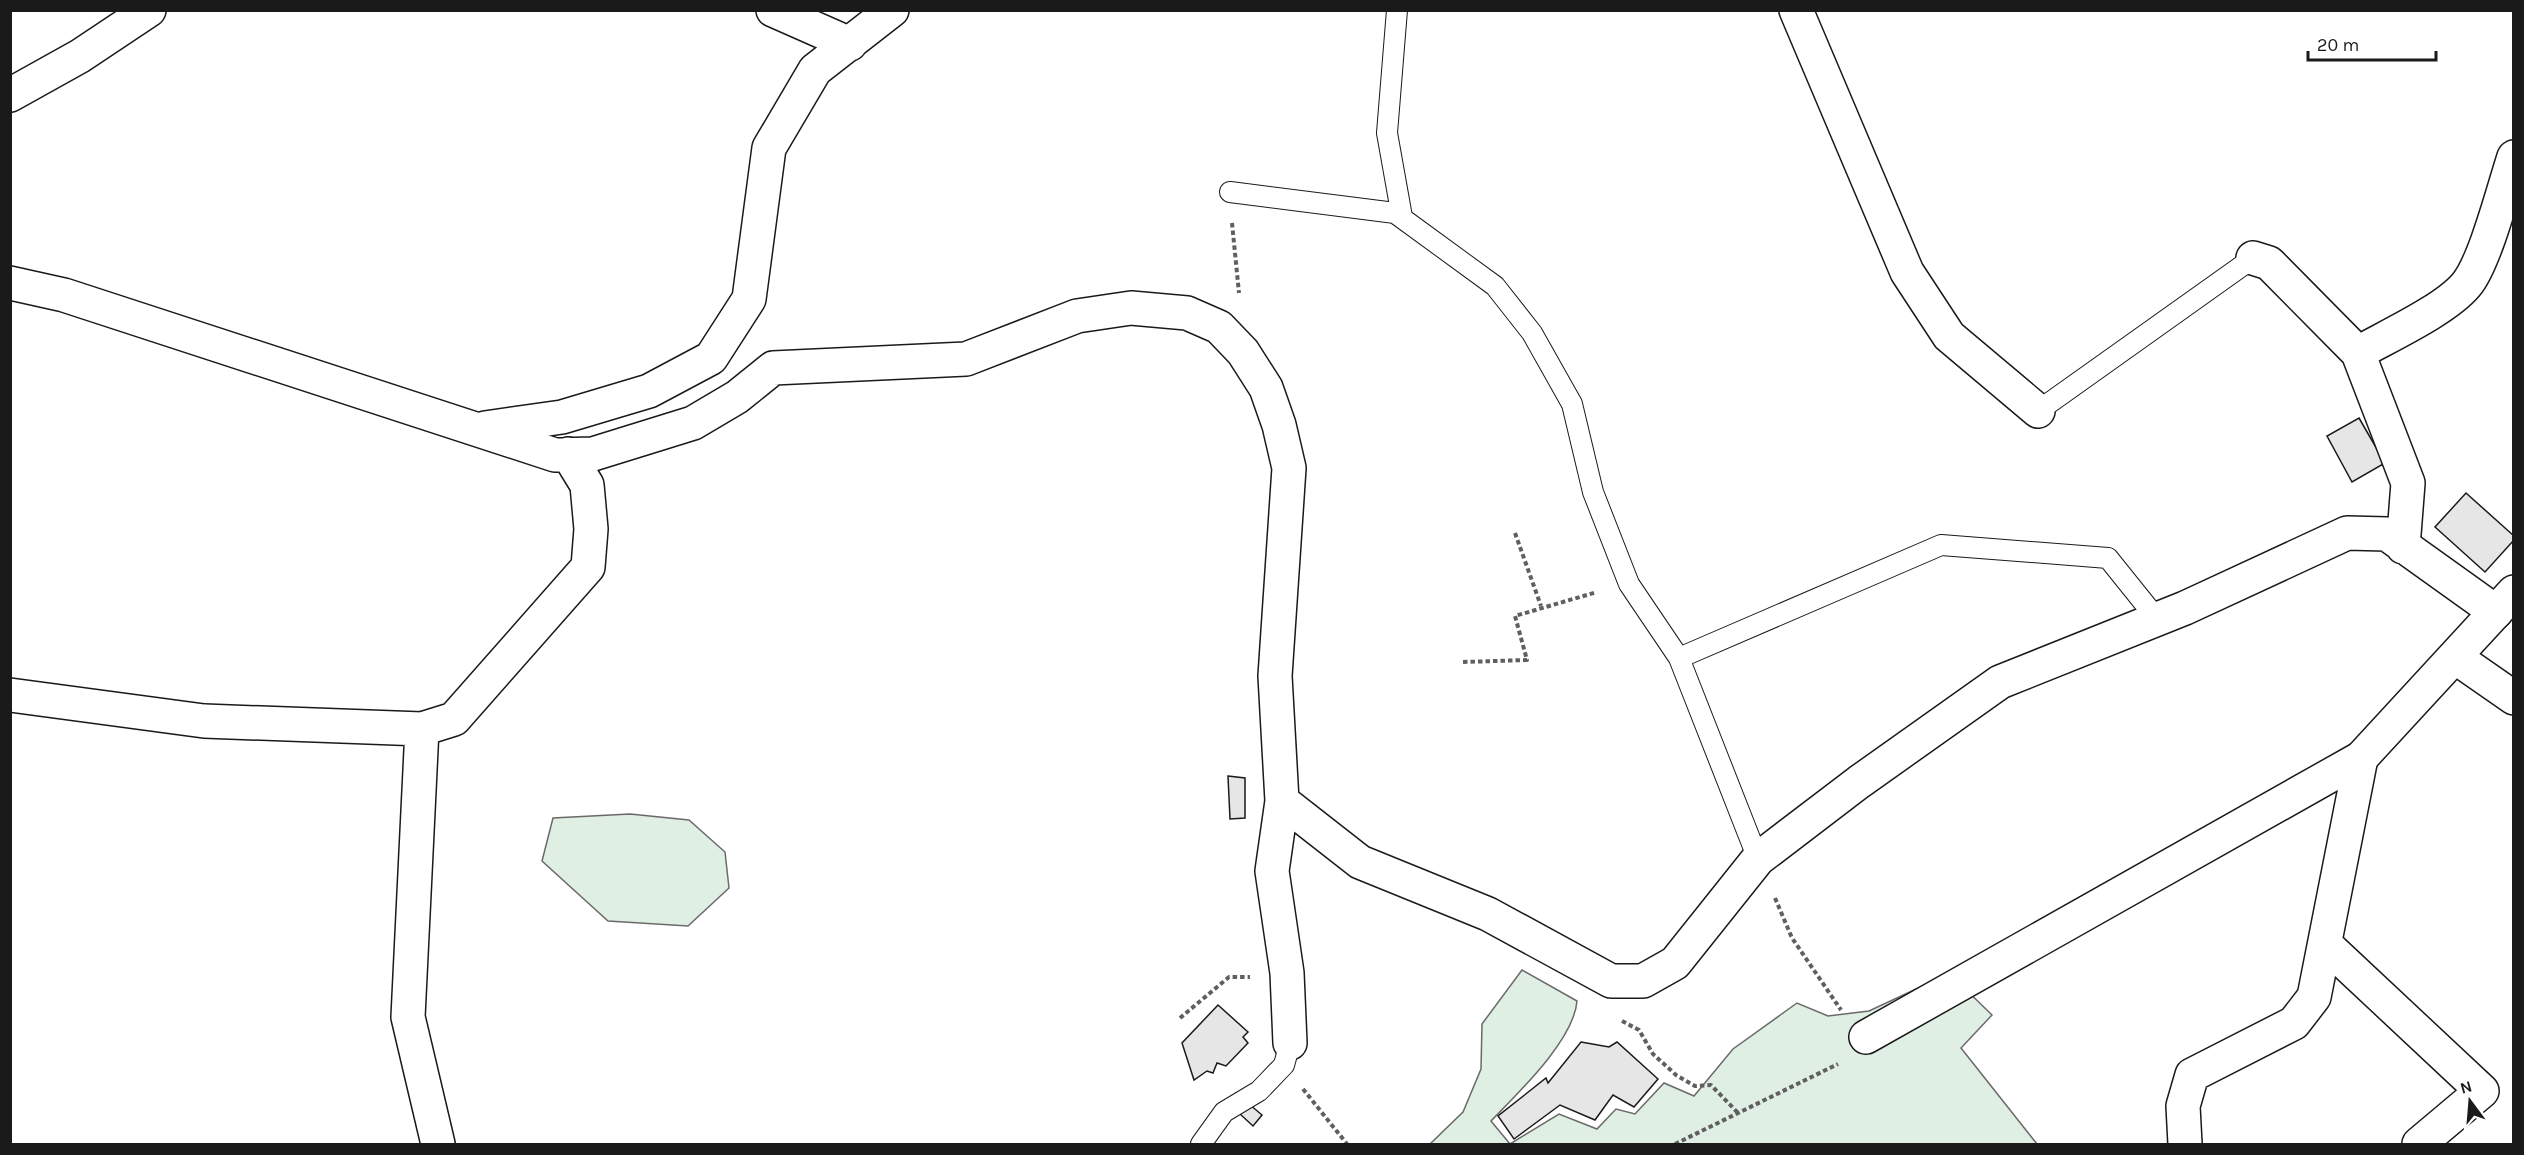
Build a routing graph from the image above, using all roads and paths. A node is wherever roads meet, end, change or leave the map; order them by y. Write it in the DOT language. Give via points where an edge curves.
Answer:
graph roads {
  1 [pos="149,10"];
  2 [pos="773,10"];
  3 [pos="891,10"];
  4 [pos="1397,10"];
  5 [pos="1796,10"];
  6 [pos="850,44"];
  7 [pos="10,95"];
  8 [pos="2514,157"];
  9 [pos="1230,192"];
  10 [pos="1402,217"];
  11 [pos="2253,258"];
  12 [pos="10,283"];
  13 [pos="1232,340"];
  14 [pos="2358,353"];
  15 [pos="2037,411"];
  16 [pos="478,429"];
  17 [pos="568,454"];
  18 [pos="1515,532"];
  19 [pos="2403,547"];
  20 [pos="1629,584"];
  21 [pos="2505,602"];
  22 [pos="1541,606"];
  23 [pos="2157,619"];
  24 [pos="2455,657"];
  25 [pos="1679,658"];
  26 [pos="1463,662"];
  27 [pos="10,695"];
  28 [pos="2514,698"];
  29 [pos="422,729"];
  30 [pos="2361,758"];
  31 [pos="1282,801"];
  32 [pos="1758,860"];
  33 [pos="2325,944"];
  34 [pos="1287,978"];
  35 [pos="1179,1018"];
  36 [pos="1621,1020"];
  37 [pos="1866,1037"];
  38 [pos="1287,1054"];
  39 [pos="1738,1113"];
  40 [pos="438,1144"];
  41 [pos="1201,1144"];
  42 [pos="1347,1144"];
  43 [pos="1675,1144"];
  44 [pos="2185,1144"];
  45 [pos="2419,1144"];
  1 -- 7 [label="street" via="80,57"];
  2 -- 6 [label="street"];
  3 -- 6 [label="street"];
  4 -- 10 [label="lane" via="1386,133"];
  5 -- 15 [label="street" via="1907,272 1949,336"];
  6 -- 16 [label="street" via="814,70 769,148 749,299 711,358 638,394 562,417"];
  8 -- 14 [label="street" via="2485,245 2467,285 2448,301"];
  9 -- 10 [label="lane"];
  9 -- 13 [label="path" via="1240,311"];
  10 -- 20 [label="lane" via="1495,286 1532,333 1572,404 1593,492"];
  11 -- 14 [label="street" via="2269,263"];
  11 -- 15 [label="lane"];
  12 -- 16 [label="street" via="64,295"];
  13 -- 17 [label="street" via="1219,327 1186,313 1131,308 1077,316 966,358 773,368 737,397 693,423 593,454"];
  13 -- 31 [label="street" via="1266,388 1289,468 1275,676"];
  14 -- 19 [label="street" via="2408,483"];
  16 -- 17 [label="street" via="555,455"];
  17 -- 29 [label="street" via="587,485 591,529 588,567 454,719"];
  18 -- 22 [label="path"];
  19 -- 21 [label="street"];
  19 -- 23 [label="street" via="2387,534 2348,533"];
  20 -- 22 [label="path"];
  20 -- 25 [label="lane"];
  21 -- 24 [label="street"];
  22 -- 26 [label="path" via="1515,616 1527,660"];
  23 -- 25 [label="lane" via="2108,558 1941,545"];
  23 -- 32 [label="street" via="2000,682"];
  24 -- 28 [label="street"];
  24 -- 30 [label="street"];
  25 -- 32 [label="lane"];
  27 -- 29 [label="street" via="204,721"];
  29 -- 40 [label="street" via="408,1017"];
  30 -- 33 [label="street"];
  30 -- 37 [label="street"];
  31 -- 32 [label="street" via="1360,862 1488,914 1611,981 1643,981 1675,963"];
  31 -- 34 [label="street" via="1272,871"];
  32 -- 37 [label="path" via="1792,938 1849,1021"];
  33 -- 44 [label="street" via="2314,997 2294,1023 2192,1075 2183,1106"];
  33 -- 45 [label="street" via="2482,1091"];
  34 -- 35 [label="path" via="1229,977"];
  34 -- 38 [label="street"];
  36 -- 39 [label="path" via="1639,1030 1653,1054 1676,1075 1695,1086 1711,1085"];
  37 -- 39 [label="path" via="1846,1060"];
  38 -- 41 [label="lane" via="1259,1091 1224,1112"];
  38 -- 42 [label="path"];
  39 -- 43 [label="path"];
}
